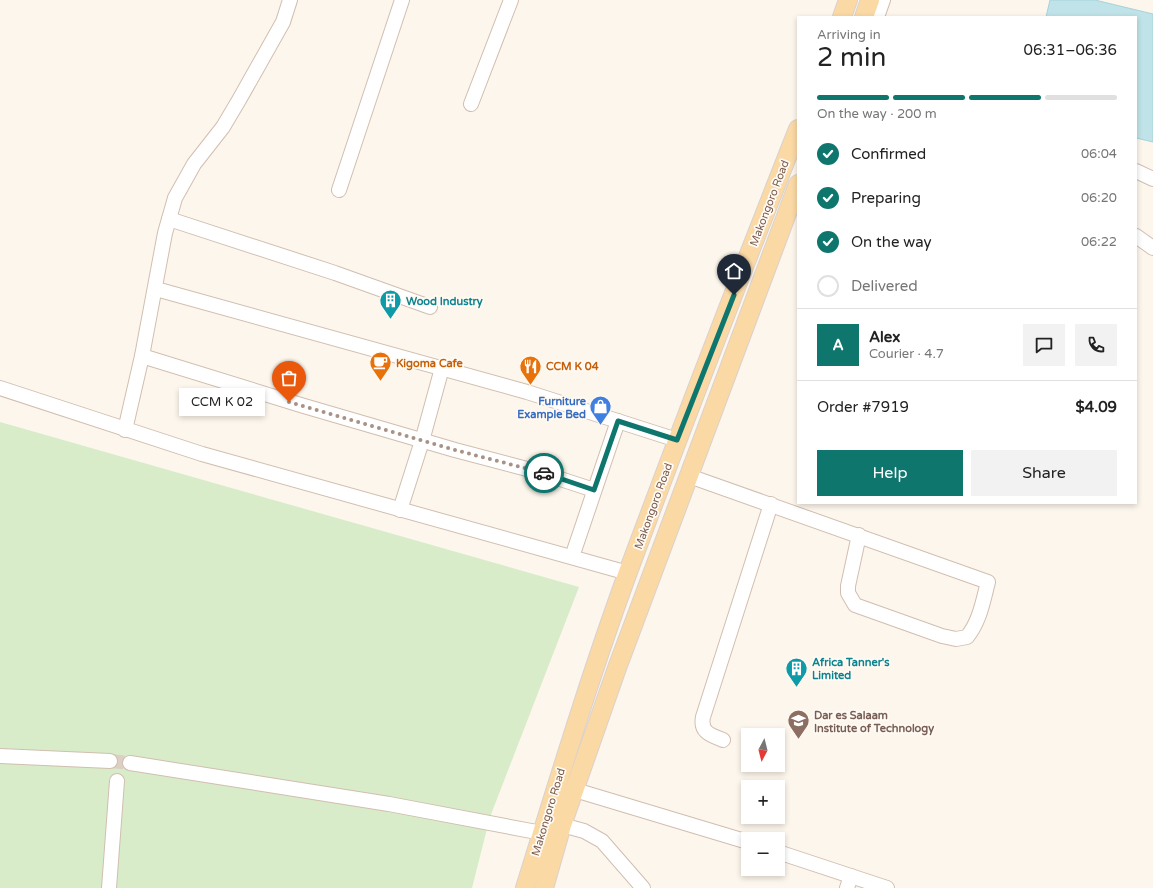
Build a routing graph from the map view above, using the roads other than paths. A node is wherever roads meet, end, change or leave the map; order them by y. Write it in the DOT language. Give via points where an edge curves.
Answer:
graph roads {
  1 [pos="290,0"];
  2 [pos="402,0"];
  3 [pos="511,0"];
  4 [pos="848,0"];
  5 [pos="870,0"];
  6 [pos="884,0"];
  7 [pos="842,16"];
  8 [pos="864,16"];
  9 [pos="877,16"];
  10 [pos="471,104"];
  11 [pos="797,132"];
  12 [pos="1137,171"];
  13 [pos="1153,179"];
  14 [pos="797,187"];
  15 [pos="339,190"];
  16 [pos="170,219"];
  17 [pos="1137,237"];
  18 [pos="1153,248"];
  19 [pos="156,289"];
  20 [pos="430,307"];
  21 [pos="142,356"];
  22 [pos="442,368"];
  23 [pos="0,388"];
  24 [pos="618,421"];
  25 [pos="125,430"];
  26 [pos="677,440"];
  27 [pos="422,441"];
  28 [pos="689,476"];
  29 [pos="594,490"];
  30 [pos="771,504"];
  31 [pos="400,510"];
  32 [pos="859,535"];
  33 [pos="572,557"];
  34 [pos="628,573"];
  35 [pos="723,740"];
  36 [pos="0,756"];
  37 [pos="110,761"];
  38 [pos="130,764"];
  39 [pos="117,781"];
  40 [pos="575,790"];
  41 [pos="562,825"];
  42 [pos="542,833"];
  43 [pos="741,840"];
  44 [pos="785,855"];
  45 [pos="849,882"];
  46 [pos="109,888"];
  47 [pos="525,888"];
  48 [pos="544,888"];
  49 [pos="643,888"];
  50 [pos="887,888"];
  1 -- 16 [label="street" via="282,22 223,128 194,164 175,198"];
  2 -- 15 [label="street"];
  3 -- 10 [label="street"];
  4 -- 7 [label="main road"];
  5 -- 8 [label="main road"];
  6 -- 9 [label="street"];
  11 -- 26 [label="main road, Makongoro Road"];
  12 -- 13 [label="street"];
  14 -- 28 [label="main road, Makongoro Road"];
  16 -- 19 [label="street"];
  16 -- 20 [label="street"];
  17 -- 18 [label="street"];
  19 -- 21 [label="street"];
  19 -- 22 [label="street"];
  21 -- 25 [label="street"];
  21 -- 27 [label="street"];
  22 -- 24 [label="street"];
  22 -- 27 [label="street"];
  23 -- 25 [label="street"];
  24 -- 26 [label="street"];
  24 -- 29 [label="street"];
  25 -- 31 [label="street"];
  26 -- 34 [label="main road, Makongoro Road"];
  27 -- 29 [label="street" via="542,473"];
  27 -- 31 [label="street"];
  28 -- 30 [label="street"];
  28 -- 40 [label="main road, Makongoro Road" via="617,668"];
  29 -- 33 [label="street"];
  30 -- 32 [label="street"];
  30 -- 35 [label="street" via="702,717 701,725 704,730 711,736"];
  31 -- 33 [label="street"];
  32 -- 32 [label="street" via="988,582 975,628 967,637 956,639 855,605 848,593 848,586"];
  33 -- 34 [label="street"];
  34 -- 42 [label="main road, Makongoro Road" via="565,757"];
  36 -- 37 [label="street"];
  38 -- 42 [label="street" via="389,804"];
  39 -- 46 [label="street"];
  40 -- 41 [label="main road, Makongoro Road"];
  40 -- 43 [label="street"];
  41 -- 48 [label="main road, Makongoro Road"];
  41 -- 49 [label="street" via="584,831 602,841"];
  42 -- 47 [label="main road, Makongoro Road"];
  44 -- 45 [label="street"];
  45 -- 50 [label="street"];
}
